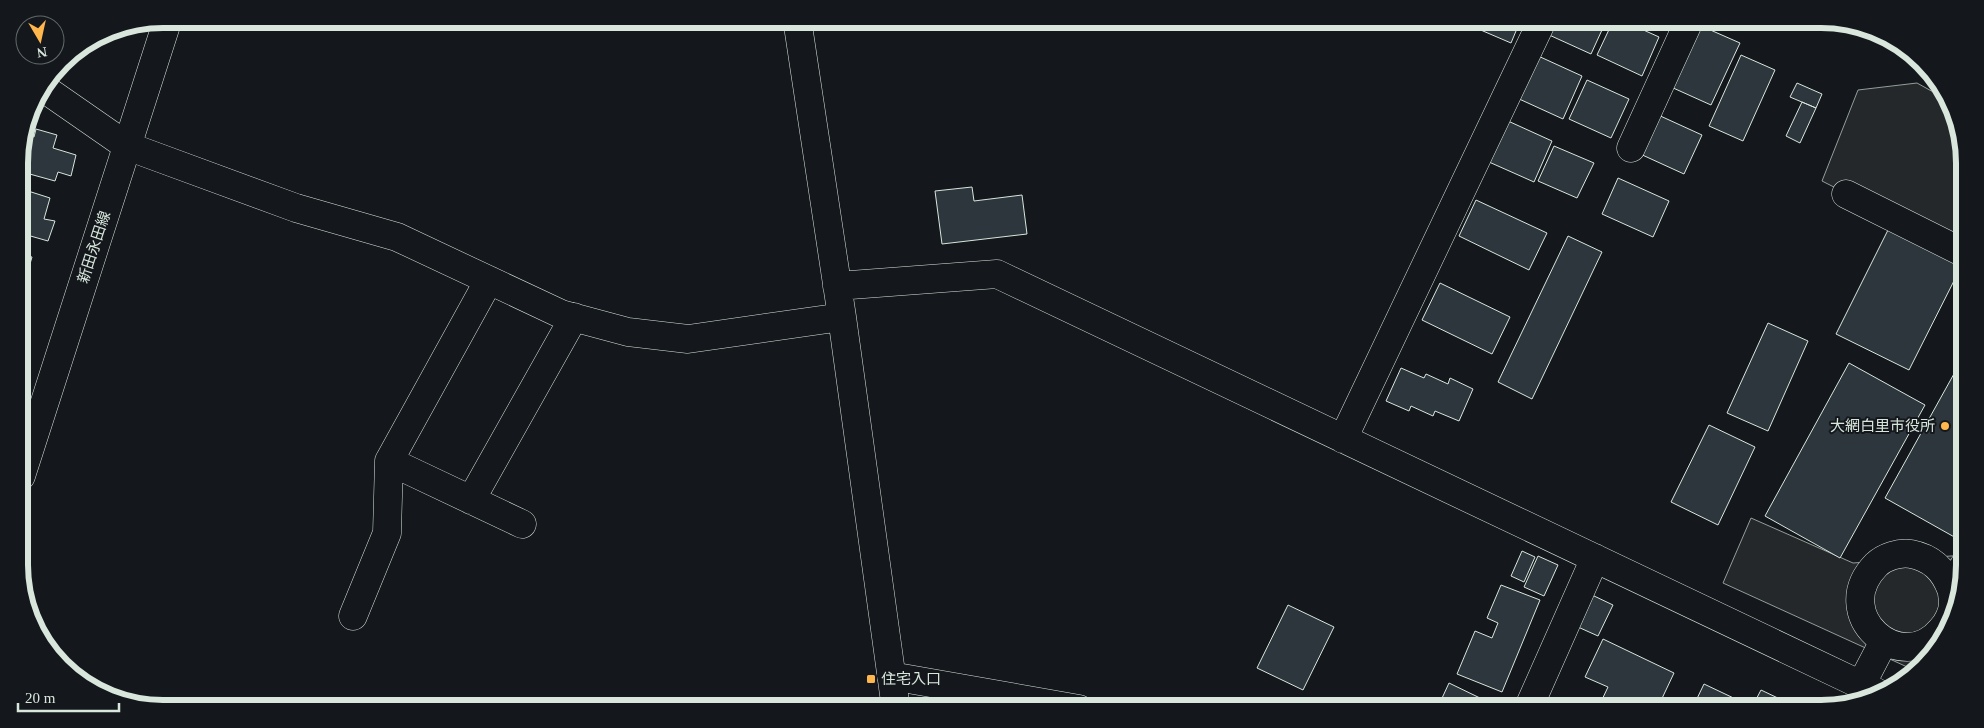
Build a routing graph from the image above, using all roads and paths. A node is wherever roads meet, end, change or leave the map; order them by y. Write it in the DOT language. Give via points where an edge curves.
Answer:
graph roads {
  1 [pos="165,28"];
  2 [pos="798,28"];
  3 [pos="1539,28"];
  4 [pos="1686,28"];
  5 [pos="48,91"];
  6 [pos="127,146"];
  7 [pos="1631,148"];
  8 [pos="1846,194"];
  9 [pos="1956,249"];
  10 [pos="489,280"];
  11 [pos="837,286"];
  12 [pos="842,316"];
  13 [pos="574,317"];
  14 [pos="1343,439"];
  15 [pos="28,454"];
  16 [pos="389,462"];
  17 [pos="471,500"];
  18 [pos="522,524"];
  19 [pos="1596,558"];
  20 [pos="1955,582"];
  21 [pos="1951,589"];
  22 [pos="1952,599"];
  23 [pos="352,616"];
  24 [pos="1938,633"];
  25 [pos="1884,641"];
  26 [pos="892,676"];
  27 [pos="1868,688"];
  28 [pos="895,700"];
  29 [pos="1028,700"];
  30 [pos="1532,700"];
  1 -- 6 [label="street, 新田永田線"];
  2 -- 11 [label="street"];
  3 -- 14 [label="street"];
  4 -- 7 [label="street"];
  5 -- 6 [label="street"];
  6 -- 10 [label="street" via="296,208 397,237"];
  6 -- 15 [label="street, 新田永田線"];
  8 -- 9 [label="street"];
  10 -- 13 [label="street" via="560,314"];
  10 -- 16 [label="street"];
  11 -- 12 [label="street"];
  11 -- 14 [label="street" via="997,274"];
  12 -- 13 [label="street" via="688,339 628,332"];
  12 -- 26 [label="street"];
  13 -- 17 [label="street"];
  14 -- 19 [label="street"];
  16 -- 17 [label="street"];
  16 -- 23 [label="street" via="387,533"];
  17 -- 18 [label="street"];
  19 -- 27 [label="street"];
  19 -- 30 [label="street"];
  20 -- 21 [label="street"];
  21 -- 22 [label="street"];
  21 -- 25 [label="street" via="1936,564 1923,557 1908,553 1892,555 1878,562 1867,574 1861,588 1860,604 1863,618 1872,632"];
  24 -- 25 [label="street" via="1914,646 1898,646"];
  25 -- 27 [label="street"];
  26 -- 28 [label="street"];
  26 -- 29 [label="street"];
}
